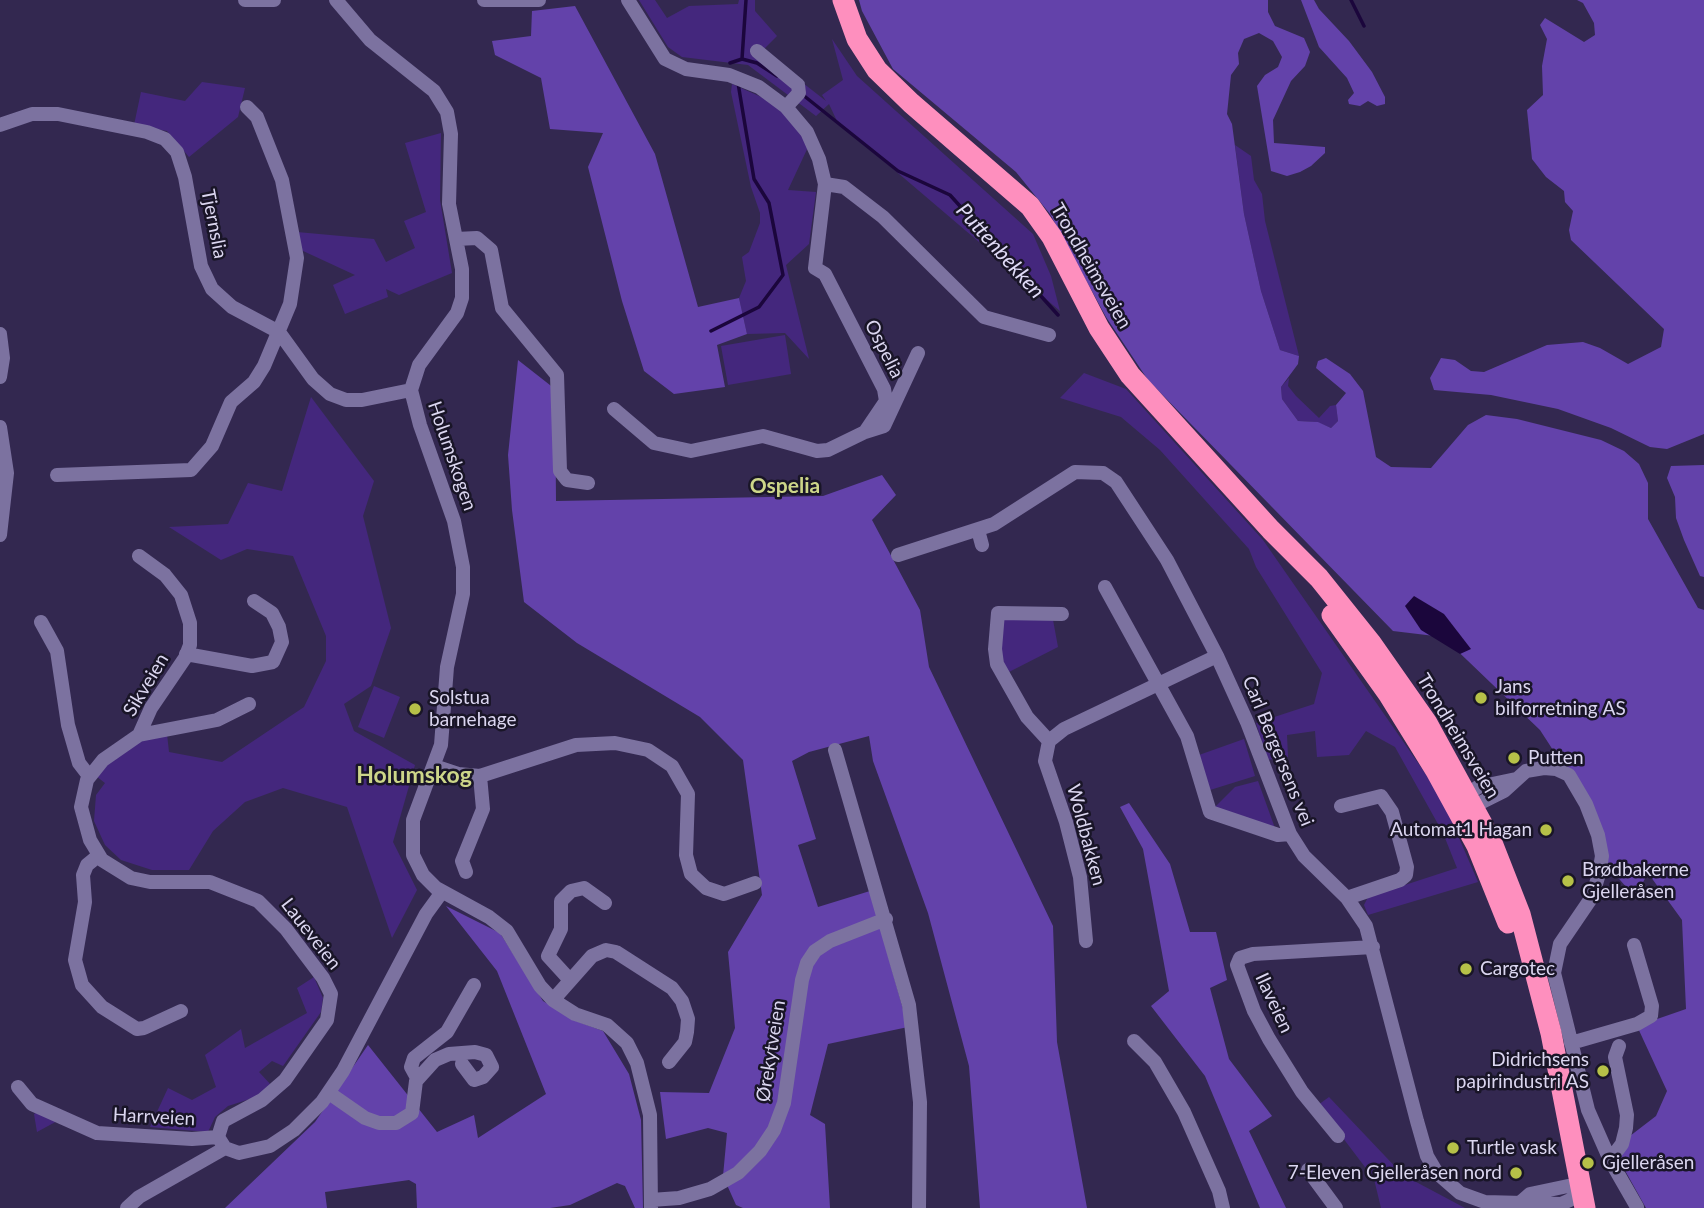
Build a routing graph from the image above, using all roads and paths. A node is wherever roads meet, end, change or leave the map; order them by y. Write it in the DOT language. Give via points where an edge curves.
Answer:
graph roads {
  1 [pos="245,0"];
  2 [pos="274,0"];
  3 [pos="337,0"];
  4 [pos="484,0"];
  5 [pos="539,0"];
  6 [pos="628,0"];
  7 [pos="843,0"];
  8 [pos="757,51"];
  9 [pos="247,107"];
  10 [pos="786,107"];
  11 [pos="0,125"];
  12 [pos="825,184"];
  13 [pos="456,239"];
  14 [pos="279,332"];
  15 [pos="0,334"];
  16 [pos="1049,335"];
  17 [pos="918,353"];
  18 [pos="0,377"];
  19 [pos="411,390"];
  20 [pos="614,409"];
  21 [pos="0,427"];
  22 [pos="865,432"];
  23 [pos="57,475"];
  24 [pos="588,483"];
  25 [pos="0,535"];
  26 [pos="898,555"];
  27 [pos="139,556"];
  28 [pos="1105,587"];
  29 [pos="254,601"];
  30 [pos="1062,614"];
  31 [pos="41,622"];
  32 [pos="186,654"];
  33 [pos="1217,656"];
  34 [pos="1156,683"];
  35 [pos="249,704"];
  36 [pos="139,735"];
  37 [pos="1049,741"];
  38 [pos="835,750"];
  39 [pos="432,770"];
  40 [pos="89,776"];
  41 [pos="480,776"];
  42 [pos="1465,801"];
  43 [pos="1341,806"];
  44 [pos="1290,834"];
  45 [pos="98,856"];
  46 [pos="466,872"];
  47 [pos="755,883"];
  48 [pos="442,892"];
  49 [pos="1347,898"];
  50 [pos="605,903"];
  51 [pos="886,919"];
  52 [pos="1086,941"];
  53 [pos="1634,945"];
  54 [pos="1373,947"];
  55 [pos="569,979"];
  56 [pos="474,985"];
  57 [pos="553,1000"];
  58 [pos="181,1011"];
  59 [pos="1134,1041"];
  60 [pos="1571,1043"];
  61 [pos="1619,1046"];
  62 [pos="670,1062"];
  63 [pos="462,1064"];
  64 [pos="418,1078"];
  65 [pos="18,1087"];
  66 [pos="329,1093"];
  67 [pos="1338,1136"];
  68 [pos="222,1142"];
  69 [pos="1610,1160"];
  70 [pos="1308,1170"];
  71 [pos="1576,1200"];
  72 [pos="651,1204"];
  73 [pos="1505,1206"];
  74 [pos="1637,1207"];
  75 [pos="127,1208"];
  76 [pos="919,1208"];
  77 [pos="1223,1208"];
  78 [pos="1336,1208"];
  1 -- 2 [label="street"];
  3 -- 13 [label="street, Holumskogen" via="361,32 429,86 444,107 451,134 448,192"];
  4 -- 5 [label="street"];
  6 -- 10 [label="street, Ospelia" via="656,48 672,64 740,78"];
  7 -- 42 [label="highway, Trondheimsveien" via="857,39 877,70 1030,206 1046,226 1099,328 1130,375 1271,530"];
  8 -- 10 [label="street" via="798,85 799,93"];
  9 -- 14 [label="street" via="260,124 282,180 296,248 295,286"];
  10 -- 12 [label="street, Ospelia" via="814,144"];
  11 -- 14 [label="street, Tjernslia" via="32,114 58,114 165,139 177,152 185,177 201,267 212,289 232,307"];
  12 -- 16 [label="street" via="844,187 877,212 984,317"];
  12 -- 22 [label="street, Ospelia" via="815,268 825,274 886,401"];
  13 -- 19 [label="street, Holumskogen" via="463,279 460,305 419,365"];
  13 -- 24 [label="street" via="477,238 491,250 502,308 557,375 560,471 568,480"];
  14 -- 19 [label="street, Tjernslia" via="313,379 338,398 362,400"];
  14 -- 23 [label="street" via="260,374 231,402 212,446 191,470"];
  15 -- 18 [label="street"];
  17 -- 22 [label="street" via="884,426"];
  19 -- 39 [label="street, Holumskogen" via="454,520 463,567 461,606 447,667 443,738"];
  20 -- 22 [label="street, Ospelia" via="654,443 691,451 763,436 828,450"];
  21 -- 25 [label="street" via="7,474"];
  26 -- 33 [label="street, Carl Bergersens vei" via="980,537 1068,475 1103,473 1122,490 1154,540"];
  27 -- 32 [label="street, Sikveien" via="181,595 190,624"];
  28 -- 34 [label="street"];
  29 -- 32 [label="street, Sikveien" via="272,612 279,627 282,642 273,662 252,666"];
  30 -- 37 [label="street" via="998,613 997,664 1027,717"];
  31 -- 40 [label="street" via="61,663 62,697 77,757"];
  32 -- 36 [label="street, Sikveien"];
  33 -- 34 [label="street"];
  33 -- 44 [label="street, Carl Bergersens vei"];
  34 -- 37 [label="street"];
  34 -- 44 [label="street" via="1187,736 1210,812 1278,835"];
  35 -- 36 [label="street" via="217,720"];
  36 -- 40 [label="street"];
  37 -- 52 [label="street, Woldbakken" via="1045,761 1080,877"];
  38 -- 51 [label="street"];
  39 -- 41 [label="street"];
  39 -- 48 [label="street, Holumskogen" via="412,820 411,843 420,871"];
  40 -- 45 [label="street" via="82,792 82,814"];
  41 -- 46 [label="street" via="483,809 462,861"];
  41 -- 47 [label="street" via="576,746 615,743 648,750 668,761 688,794 686,855 691,874 717,893 735,892"];
  42 -- 60 [label="street" via="1504,791 1526,772 1544,768 1569,775 1580,791 1602,856 1597,885 1565,934 1554,965"];
  42 -- 71 [label="highway, Trondheimsveien" via="1510,886 1527,939 1557,1059"];
  43 -- 49 [label="street" via="1381,796 1392,813 1407,867 1400,880"];
  44 -- 49 [label="street, Carl Bergersens vei" via="1304,856"];
  45 -- 58 [label="street" via="83,875 85,902 75,960 82,985 102,1007 137,1028"];
  45 -- 68 [label="street, Laueveien" via="114,870 140,881 210,882 251,897 279,920 329,989 327,1020 295,1068 262,1100 226,1118 219,1129"];
  48 -- 57 [label="street, Holumskogen" via="507,931"];
  48 -- 66 [label="street"];
  49 -- 54 [label="street, Carl Bergersens vei" via="1366,926"];
  50 -- 55 [label="street" via="584,888 571,891 561,901 561,929 548,956"];
  51 -- 72 [label="street, Ørekytveien" via="830,941 807,963 784,1103 765,1145 738,1173 710,1189"];
  51 -- 76 [label="street" via="914,1028 920,1102"];
  53 -- 60 [label="street" via="1651,1016"];
  54 -- 67 [label="street, Ilaveien" via="1254,954 1240,958 1237,965 1269,1040 1302,1092"];
  54 -- 73 [label="street, Carl Bergersens vei" via="1427,1156 1460,1193"];
  55 -- 57 [label="street"];
  55 -- 62 [label="street" via="592,956 606,950 677,992 686,1010 687,1032"];
  56 -- 64 [label="street" via="447,1032 414,1058 411,1067"];
  57 -- 72 [label="street" via="613,1029 631,1049 652,1127"];
  59 -- 77 [label="street" via="1154,1062 1184,1112"];
  60 -- 69 [label="street" via="1588,1110"];
  61 -- 69 [label="street" via="1615,1057 1626,1128 1622,1144"];
  63 -- 64 [label="street" via="474,1080 492,1067 490,1058 482,1053 456,1052 435,1060"];
  64 -- 66 [label="street" via="414,1109 396,1123 365,1118"];
  65 -- 68 [label="street, Harrveien" via="32,1104 97,1132"];
  66 -- 68 [label="street" via="278,1142 245,1153"];
  68 -- 75 [label="street"];
  69 -- 74 [label="street"];
  70 -- 78 [label="street"];
  71 -- 73 [label="street, Carl Bergersens vei" via="1531,1194"];
}
